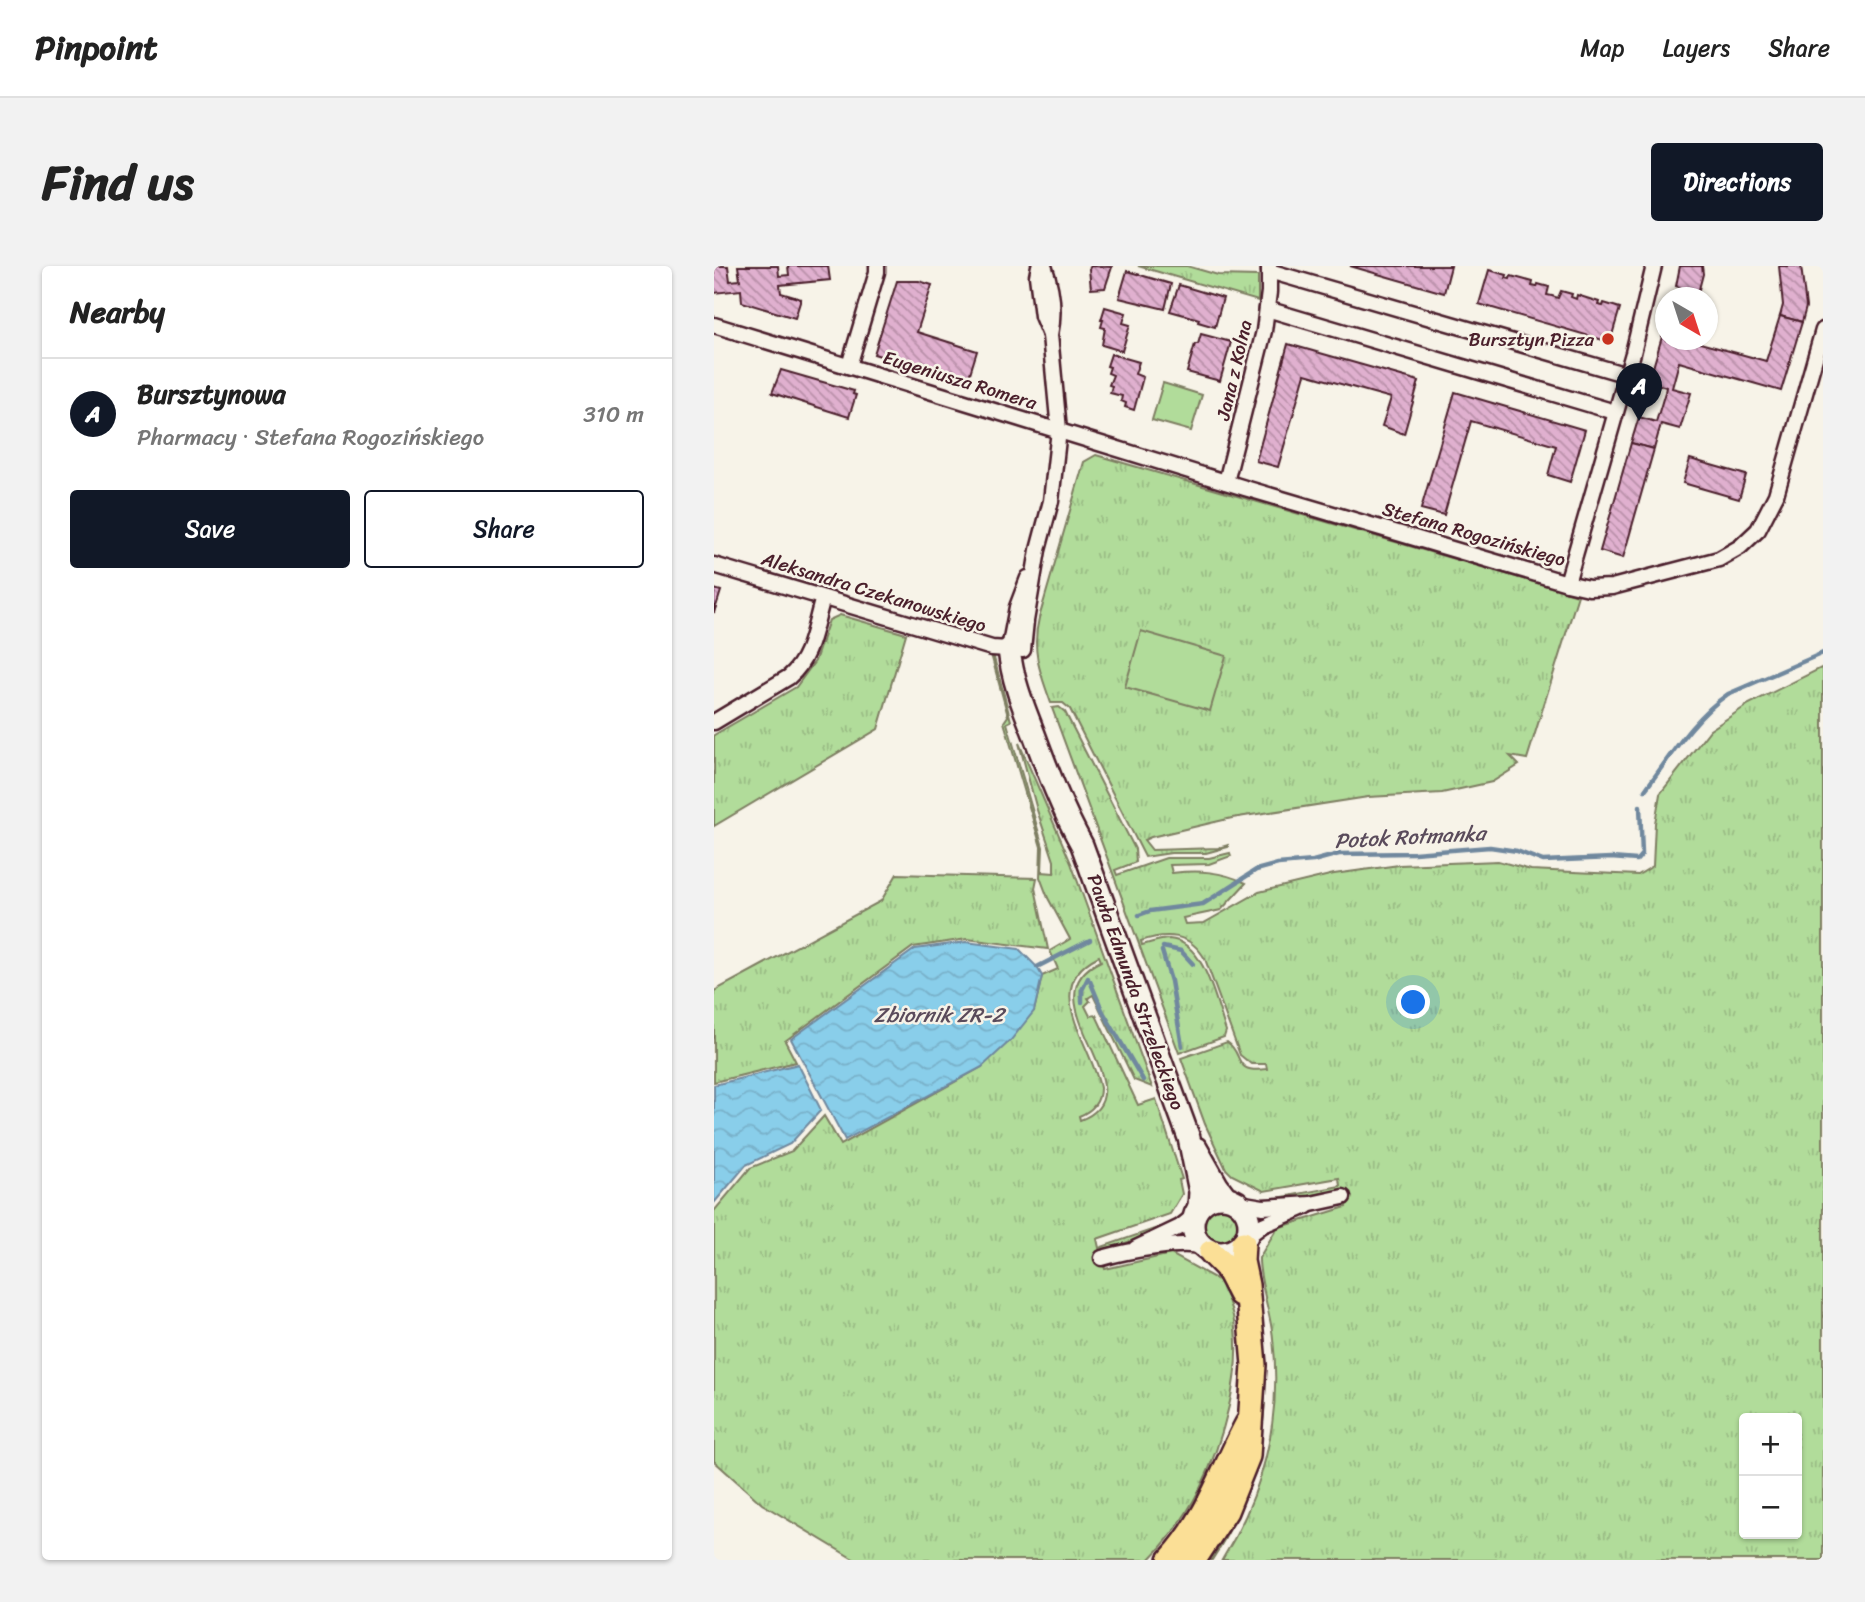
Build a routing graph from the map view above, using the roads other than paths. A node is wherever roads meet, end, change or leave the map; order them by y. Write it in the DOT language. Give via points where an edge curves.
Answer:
graph roads {
  1 [pos="877,266"];
  2 [pos="1041,266"];
  3 [pos="1654,266"];
  4 [pos="1269,269"];
  5 [pos="1267,309"];
  6 [pos="714,325"];
  7 [pos="1823,330"];
  8 [pos="849,366"];
  9 [pos="1627,375"];
  10 [pos="1615,412"];
  11 [pos="1059,430"];
  12 [pos="1226,482"];
  13 [pos="714,565"];
  14 [pos="1567,583"];
  15 [pos="823,598"];
  16 [pos="1016,650"];
  17 [pos="714,722"];
  18 [pos="1189,1138"];
  19 [pos="1343,1197"];
  20 [pos="1233,1200"];
  21 [pos="1311,1204"];
  22 [pos="1196,1211"];
  23 [pos="1245,1240"];
  24 [pos="1132,1250"];
  25 [pos="1207,1250"];
  26 [pos="1102,1258"];
  27 [pos="1247,1306"];
  28 [pos="1250,1418"];
  29 [pos="1170,1560"];
  30 [pos="1194,1560"];
  1 -- 8 [label="street"];
  2 -- 11 [label="street, Pawła Edmunda Strzeleckiego" via="1048,276 1054,317 1050,335"];
  3 -- 9 [label="street, Stefana Rogozińskiego"];
  4 -- 5 [label="street, Jana z Kolna"];
  4 -- 9 [label="street"];
  5 -- 10 [label="street"];
  5 -- 12 [label="street, Jana z Kolna"];
  6 -- 8 [label="street, Eugeniusza Romera"];
  7 -- 14 [label="street" via="1776,495 1749,540 1719,559 1631,583 1601,589"];
  8 -- 11 [label="street, Eugeniusza Romera"];
  9 -- 10 [label="street, Stefana Rogozińskiego"];
  10 -- 14 [label="street, Stefana Rogozińskiego"];
  11 -- 12 [label="street, Stefana Rogozińskiego"];
  11 -- 16 [label="street, Pawła Edmunda Strzeleckiego" via="1051,501"];
  12 -- 14 [label="street, Stefana Rogozińskiego"];
  13 -- 15 [label="street, Aleksandra Czekanowskiego"];
  15 -- 16 [label="street, Aleksandra Czekanowskiego" via="992,648"];
  15 -- 17 [label="street" via="799,669"];
  16 -- 18 [label="main road, Pawła Edmunda Strzeleckiego" via="1073,800 1082,845"];
  18 -- 20 [label="main road, Pawła Edmunda Strzeleckiego" via="1217,1185"];
  18 -- 22 [label="main road, Pawła Edmunda Strzeleckiego" via="1199,1187"];
  19 -- 21 [label="street"];
  20 -- 21 [label="street" via="1257,1208"];
  20 -- 22 [label="main road" via="1211,1198"];
  20 -- 23 [label="main road" via="1249,1218"];
  21 -- 23 [label="street" via="1263,1225"];
  22 -- 24 [label="street" via="1180,1227"];
  22 -- 25 [label="main road" via="1195,1236"];
  23 -- 25 [label="main road" via="1231,1252"];
  23 -- 27 [label="main road" via="1242,1261"];
  24 -- 25 [label="street" via="1191,1243"];
  24 -- 26 [label="street"];
  25 -- 27 [label="main road" via="1226,1267"];
  27 -- 28 [label="main road" via="1254,1365"];
  28 -- 29 [label="main road" via="1205,1513"];
  28 -- 30 [label="main road" via="1242,1476"];
}
